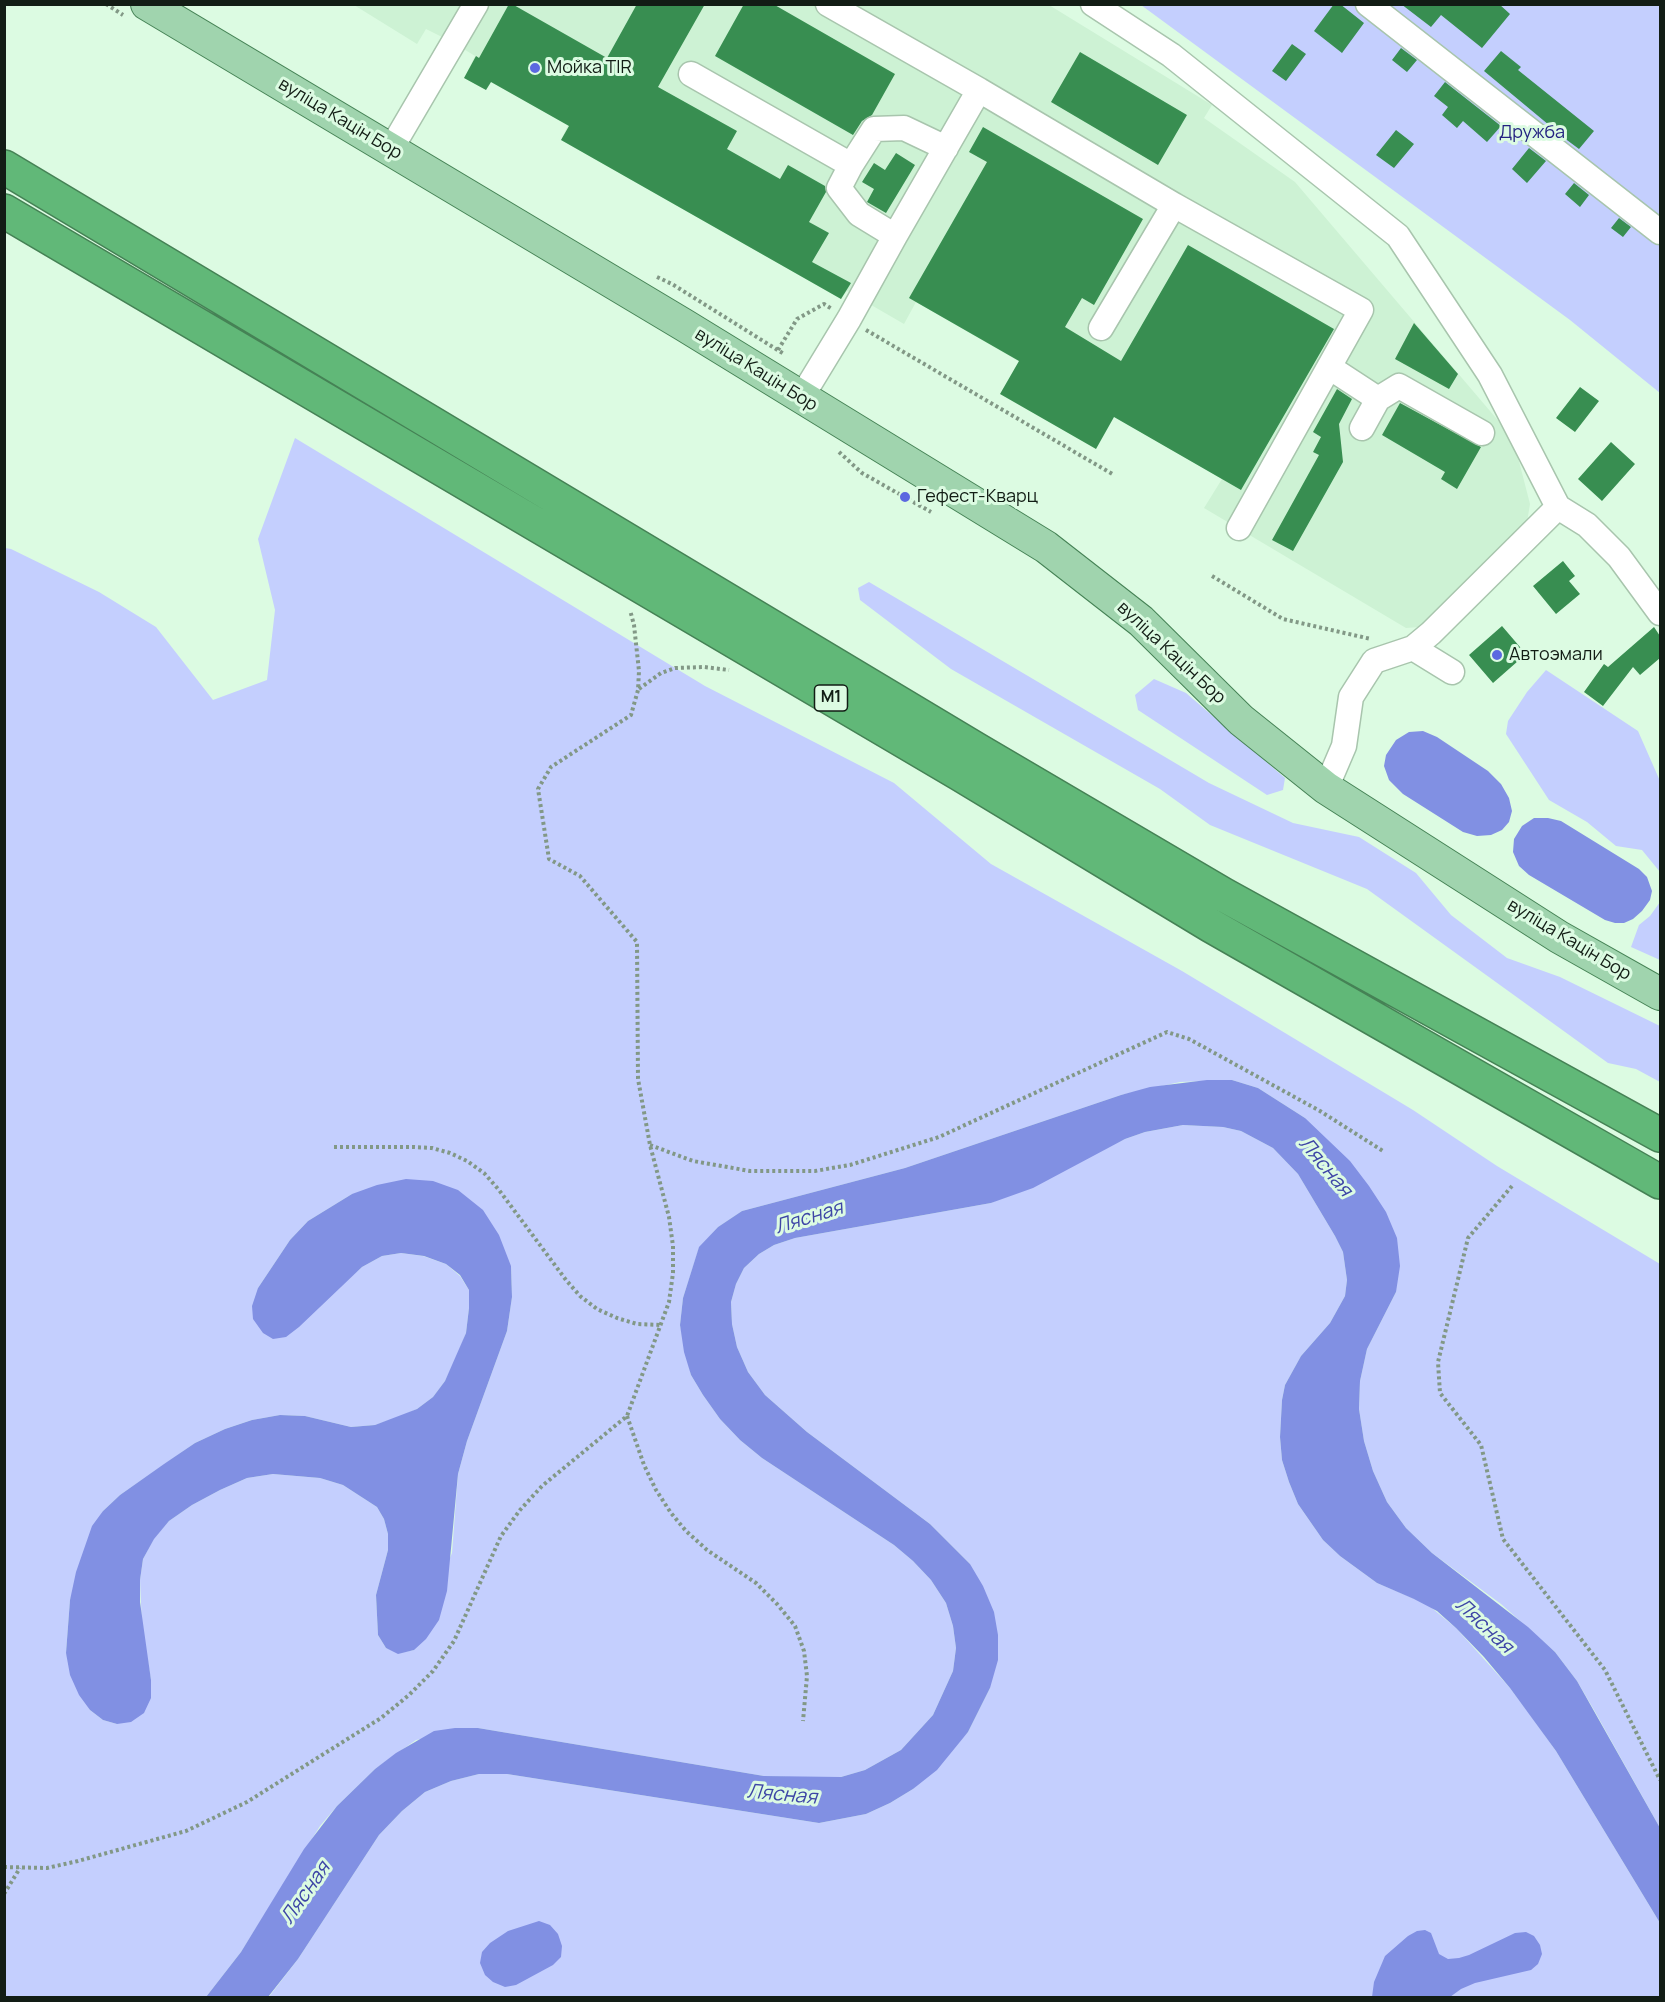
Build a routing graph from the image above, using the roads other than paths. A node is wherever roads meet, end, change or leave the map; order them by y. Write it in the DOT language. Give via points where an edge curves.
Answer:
graph roads {
  1 [pos="147,4"];
  2 [pos="476,4"];
  3 [pos="828,4"];
  4 [pos="1093,4"];
  5 [pos="1368,4"];
  6 [pos="691,74"];
  7 [pos="979,90"];
  8 [pos="946,148"];
  9 [pos="391,149"];
  10 [pos="851,165"];
  11 [pos="4,167"];
  12 [pos="1174,205"];
  13 [pos="4,211"];
  14 [pos="1657,221"];
  15 [pos="895,236"];
  16 [pos="1101,328"];
  17 [pos="1329,367"];
  18 [pos="801,398"];
  19 [pos="1378,399"];
  20 [pos="1362,428"];
  21 [pos="1482,433"];
  22 [pos="1558,507"];
  23 [pos="1239,528"];
  24 [pos="1660,613"];
  25 [pos="1413,648"];
  26 [pos="1452,672"];
  27 [pos="1326,788"];
  28 [pos="1660,994"];
  29 [pos="1660,1135"];
  30 [pos="1660,1182"];
  1 -- 9 [label="main road, вуліца Кацін Бор"];
  2 -- 9 [label="street"];
  3 -- 7 [label="street"];
  4 -- 22 [label="street" via="1171,55 1398,236 1490,375"];
  5 -- 14 [label="street"];
  6 -- 10 [label="street"];
  7 -- 8 [label="street"];
  7 -- 12 [label="street"];
  8 -- 10 [label="street" via="904,128 874,129"];
  8 -- 15 [label="street"];
  9 -- 18 [label="main road, вуліца Кацін Бор"];
  10 -- 15 [label="street" via="839,188 859,214"];
  11 -- 29 [label="highway, М1" via="1224,895"];
  12 -- 16 [label="street"];
  12 -- 17 [label="street" via="1362,310"];
  13 -- 30 [label="highway, М1" via="1210,925"];
  15 -- 18 [label="street"];
  17 -- 19 [label="street"];
  17 -- 23 [label="street"];
  18 -- 27 [label="main road, вуліца Кацін Бор" via="1046,547 1141,621 1241,720"];
  19 -- 20 [label="street"];
  19 -- 21 [label="street" via="1399,386"];
  22 -- 24 [label="street" via="1587,525 1619,557"];
  22 -- 25 [label="street"];
  25 -- 26 [label="street"];
  25 -- 27 [label="street" via="1374,661 1351,697 1344,746"];
  27 -- 28 [label="main road, вуліца Кацін Бор" via="1559,937"];
}
